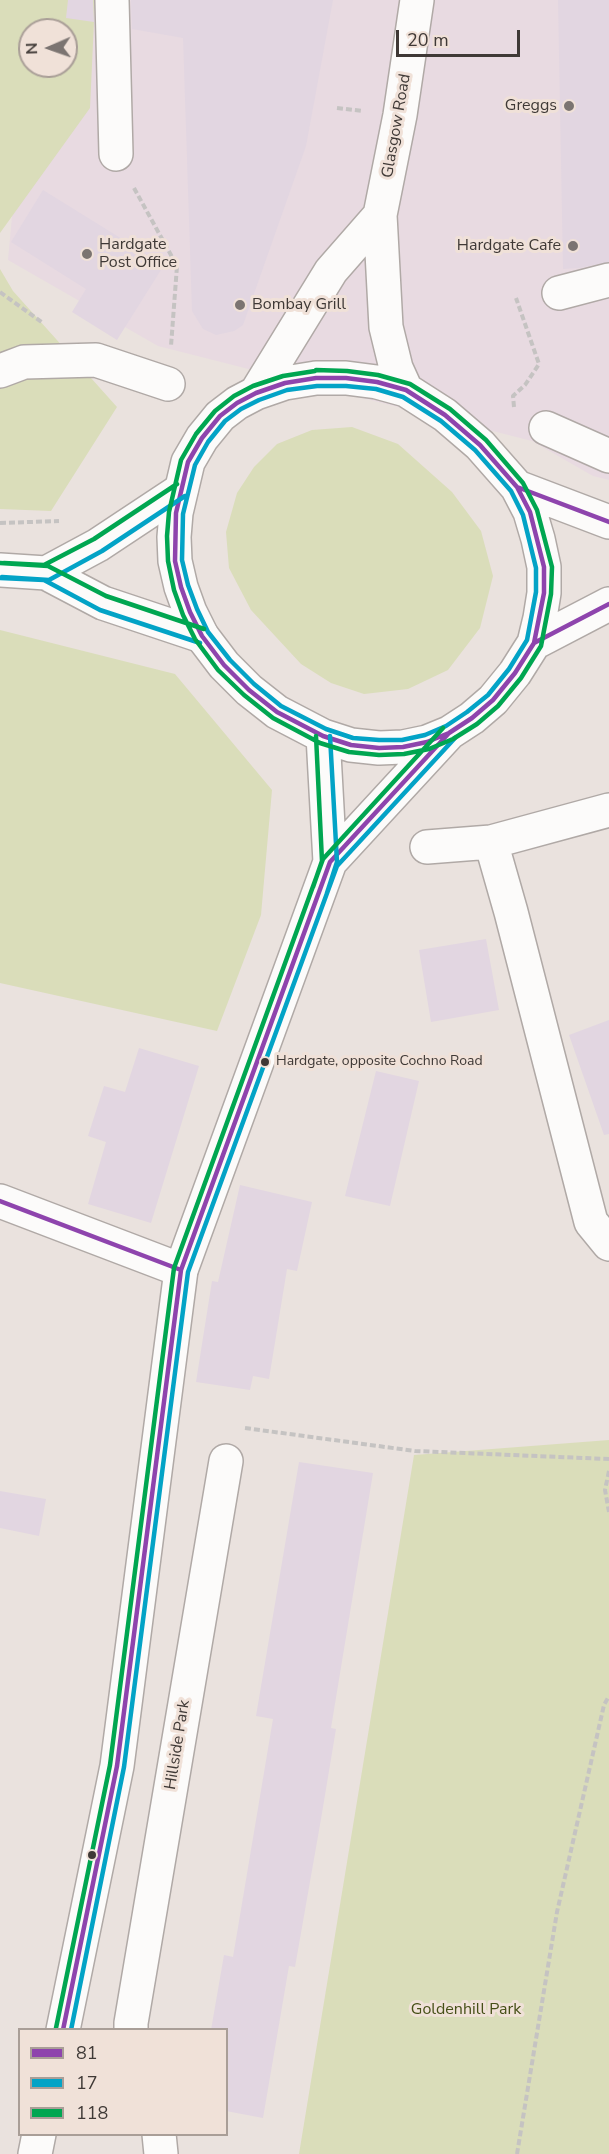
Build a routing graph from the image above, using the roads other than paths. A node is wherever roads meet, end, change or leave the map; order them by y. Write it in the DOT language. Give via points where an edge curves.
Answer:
graph roads {
  1 [pos="112,0"];
  2 [pos="417,0"];
  3 [pos="116,154"];
  4 [pos="380,215"];
  5 [pos="609,280"];
  6 [pos="559,293"];
  7 [pos="0,371"];
  8 [pos="168,384"];
  9 [pos="406,390"];
  10 [pos="256,393"];
  11 [pos="546,428"];
  12 [pos="609,456"];
  13 [pos="517,488"];
  14 [pos="181,490"];
  15 [pos="609,522"];
  16 [pos="0,570"];
  17 [pos="46,573"];
  18 [pos="609,604"];
  19 [pos="202,636"];
  20 [pos="534,643"];
  21 [pos="449,733"];
  22 [pos="323,736"];
  23 [pos="609,810"];
  24 [pos="491,842"];
  25 [pos="427,847"];
  26 [pos="330,861"];
  27 [pos="0,1201"];
  28 [pos="609,1244"];
  29 [pos="182,1270"];
  30 [pos="226,1461"];
  31 [pos="63,2028"];
  32 [pos="131,2028"];
  33 [pos="38,2136"];
  34 [pos="159,2136"];
  35 [pos="34,2154"];
  36 [pos="161,2154"];
  1 -- 3 [label="main road"];
  2 -- 4 [label="main road, Glasgow Road"];
  4 -- 9 [label="main road, Glasgow Road" via="386,327"];
  4 -- 10 [label="main road, Glasgow Road" via="331,272"];
  5 -- 6 [label="main road"];
  7 -- 8 [label="main road" via="24,362 96,360"];
  9 -- 10 [label="main road" via="377,382 316,378"];
  9 -- 13 [label="main road" via="445,415 480,445"];
  10 -- 14 [label="main road" via="220,416 202,438 188,462"];
  11 -- 12 [label="main road"];
  13 -- 15 [label="main road"];
  13 -- 20 [label="main road" via="530,512 544,567 543,601"];
  14 -- 17 [label="main road" via="98,545"];
  14 -- 19 [label="main road" via="174,537 176,561 184,596"];
  16 -- 17 [label="main road"];
  17 -- 19 [label="main road" via="103,603"];
  18 -- 20 [label="main road"];
  19 -- 22 [label="main road" via="249,690 277,712"];
  20 -- 21 [label="main road" via="493,700"];
  21 -- 22 [label="main road" via="427,742 379,748"];
  21 -- 26 [label="main road"];
  22 -- 26 [label="main road"];
  23 -- 24 [label="main road"];
  24 -- 25 [label="main road"];
  24 -- 28 [label="main road" via="591,1222"];
  26 -- 29 [label="main road"];
  27 -- 29 [label="main road"];
  29 -- 31 [label="main road" via="117,1766"];
  30 -- 32 [label="main road, Hillside Park"];
  33 -- 35 [label="main road"];
  34 -- 36 [label="main road"];
}
